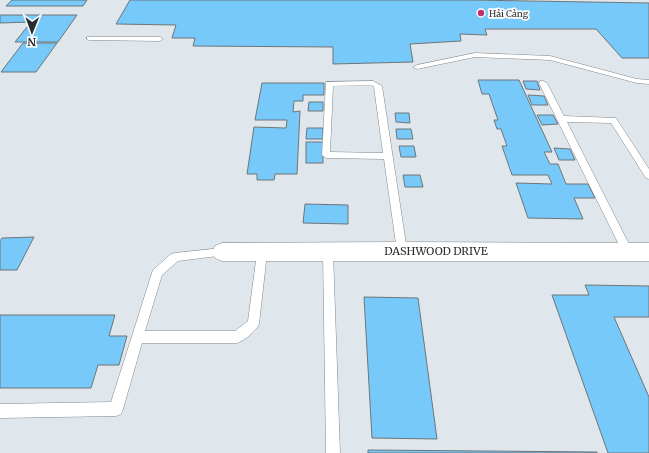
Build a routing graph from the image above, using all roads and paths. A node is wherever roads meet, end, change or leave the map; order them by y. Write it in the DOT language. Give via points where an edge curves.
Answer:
graph roads {
  1 [pos="89,38"];
  2 [pos="160,39"];
  3 [pos="418,67"];
  4 [pos="649,82"];
  5 [pos="543,83"];
  6 [pos="561,119"];
  7 [pos="387,156"];
  8 [pos="649,176"];
  9 [pos="402,251"];
  10 [pos="222,252"];
  11 [pos="262,252"];
  12 [pos="328,252"];
  13 [pos="628,252"];
  14 [pos="649,252"];
  15 [pos="138,337"];
  16 [pos="0,411"];
  17 [pos="333,453"];
  1 -- 2 [label="lane"];
  3 -- 4 [label="lane" via="474,55 550,58"];
  5 -- 6 [label="lane"];
  6 -- 8 [label="lane" via="613,120"];
  6 -- 13 [label="lane"];
  7 -- 7 [label="lane" via="378,86 373,83 329,84 326,155"];
  7 -- 9 [label="lane"];
  9 -- 12 [label="street, DASHWOOD DRIVE"];
  9 -- 13 [label="street, DASHWOOD DRIVE"];
  10 -- 11 [label="street, DASHWOOD DRIVE"];
  10 -- 15 [label="lane" via="175,257 157,273"];
  11 -- 12 [label="street, DASHWOOD DRIVE"];
  11 -- 15 [label="lane" via="253,324 237,337"];
  12 -- 17 [label="lane"];
  13 -- 14 [label="street, DASHWOOD DRIVE"];
  15 -- 16 [label="lane" via="116,410"];
}
